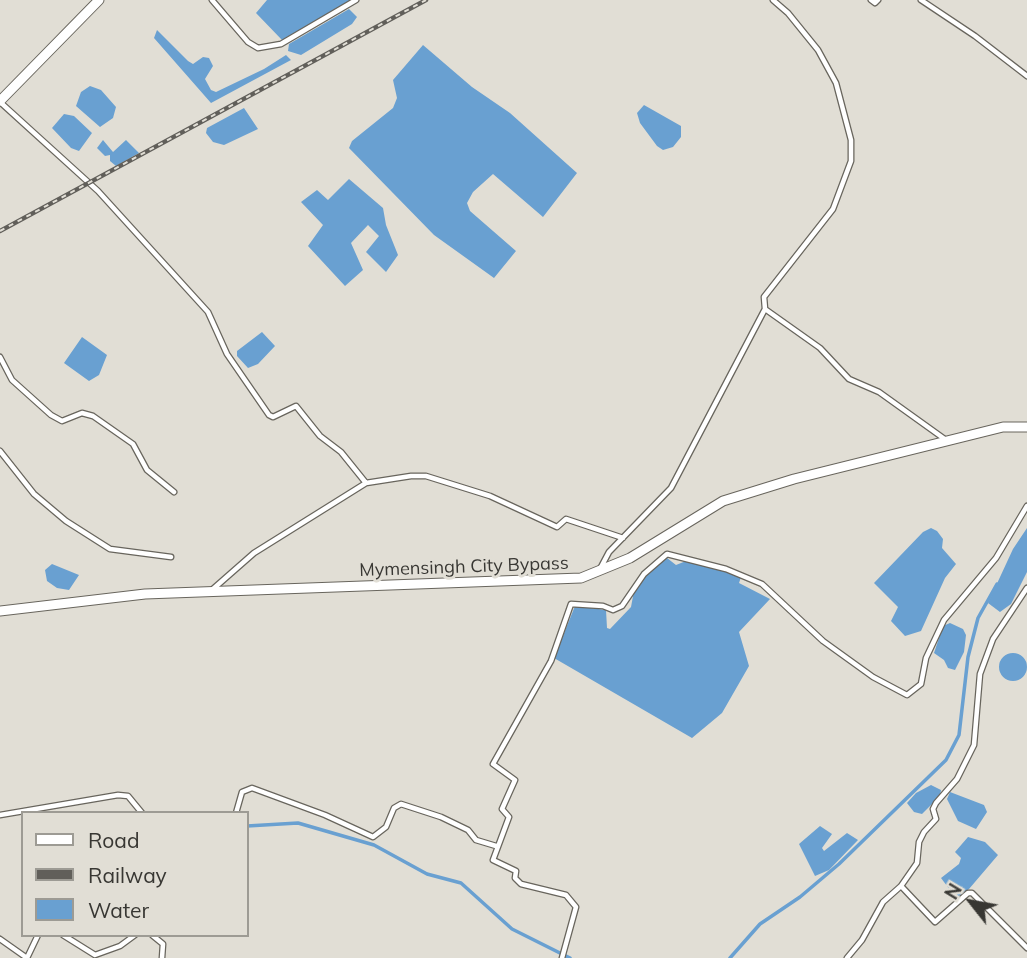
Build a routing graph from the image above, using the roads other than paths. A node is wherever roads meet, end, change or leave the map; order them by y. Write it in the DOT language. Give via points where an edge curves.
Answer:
graph roads {
  1 [pos="99,0"];
  2 [pos="212,0"];
  3 [pos="356,0"];
  4 [pos="773,0"];
  5 [pos="872,0"];
  6 [pos="878,0"];
  7 [pos="921,0"];
  8 [pos="1027,76"];
  9 [pos="0,102"];
  10 [pos="765,309"];
  11 [pos="0,357"];
  12 [pos="1027,426"];
  13 [pos="947,441"];
  14 [pos="0,451"];
  15 [pos="366,483"];
  16 [pos="174,492"];
  17 [pos="1027,506"];
  18 [pos="623,538"];
  19 [pos="171,557"];
  20 [pos="598,573"];
  21 [pos="1027,588"];
  22 [pos="210,592"];
  23 [pos="0,611"];
  24 [pos="21,811"];
  25 [pos="24,811"];
  26 [pos="141,811"];
  27 [pos="237,811"];
  28 [pos="0,815"];
  29 [pos="496,846"];
  30 [pos="901,886"];
  31 [pos="37,937"];
  32 [pos="65,937"];
  33 [pos="132,937"];
  34 [pos="154,937"];
  35 [pos="0,939"];
  36 [pos="1027,948"];
  37 [pos="162,958"];
  38 [pos="562,958"];
  39 [pos="847,958"];
  1 -- 9 [label="highway"];
  2 -- 3 [label="street" via="258,48 281,44"];
  4 -- 10 [label="street" via="818,50 836,83 851,140 851,161 833,209 768,290"];
  5 -- 6 [label="street"];
  7 -- 8 [label="street"];
  9 -- 15 [label="street" via="98,191 208,312 227,354 269,415 296,406"];
  10 -- 13 [label="street" via="820,348 849,379 878,392"];
  10 -- 18 [label="street" via="671,488"];
  11 -- 16 [label="street" via="12,380 51,415 62,421 82,413 93,416 133,444 147,470"];
  12 -- 13 [label="highway, Mymensingh City Bypass"];
  13 -- 20 [label="highway, Mymensingh City Bypass" via="723,501"];
  14 -- 19 [label="street" via="34,494 110,549"];
  15 -- 18 [label="street" via="426,476 491,496 557,527 566,519"];
  15 -- 22 [label="street" via="254,553"];
  17 -- 29 [label="street" via="996,558 944,620 926,658 921,684 907,695 822,641 762,584 726,569 667,554 644,574 622,606 613,610 571,604 551,661 494,761 495,768 515,780 502,809 509,817"];
  18 -- 20 [label="street" via="609,551"];
  20 -- 22 [label="highway, Mymensingh City Bypass" via="537,582"];
  21 -- 30 [label="street" via="993,639 980,674 974,745 957,779 936,803 936,819 924,832 917,863"];
  22 -- 23 [label="highway, Mymensingh City Bypass" via="145,594"];
  24 -- 28 [label="street"];
  25 -- 26 [label="street" via="118,795 134,801"];
  27 -- 29 [label="street" via="243,792 252,788 373,837 401,804 441,817 468,830 476,840"];
  29 -- 38 [label="street" via="493,860 516,870 517,881 566,895 576,908"];
  30 -- 36 [label="street" via="936,922 972,893"];
  30 -- 39 [label="street" via="883,902"];
  31 -- 35 [label="street" via="27,958"];
  32 -- 33 [label="street" via="95,955"];
  34 -- 37 [label="street" via="163,944"];
}
